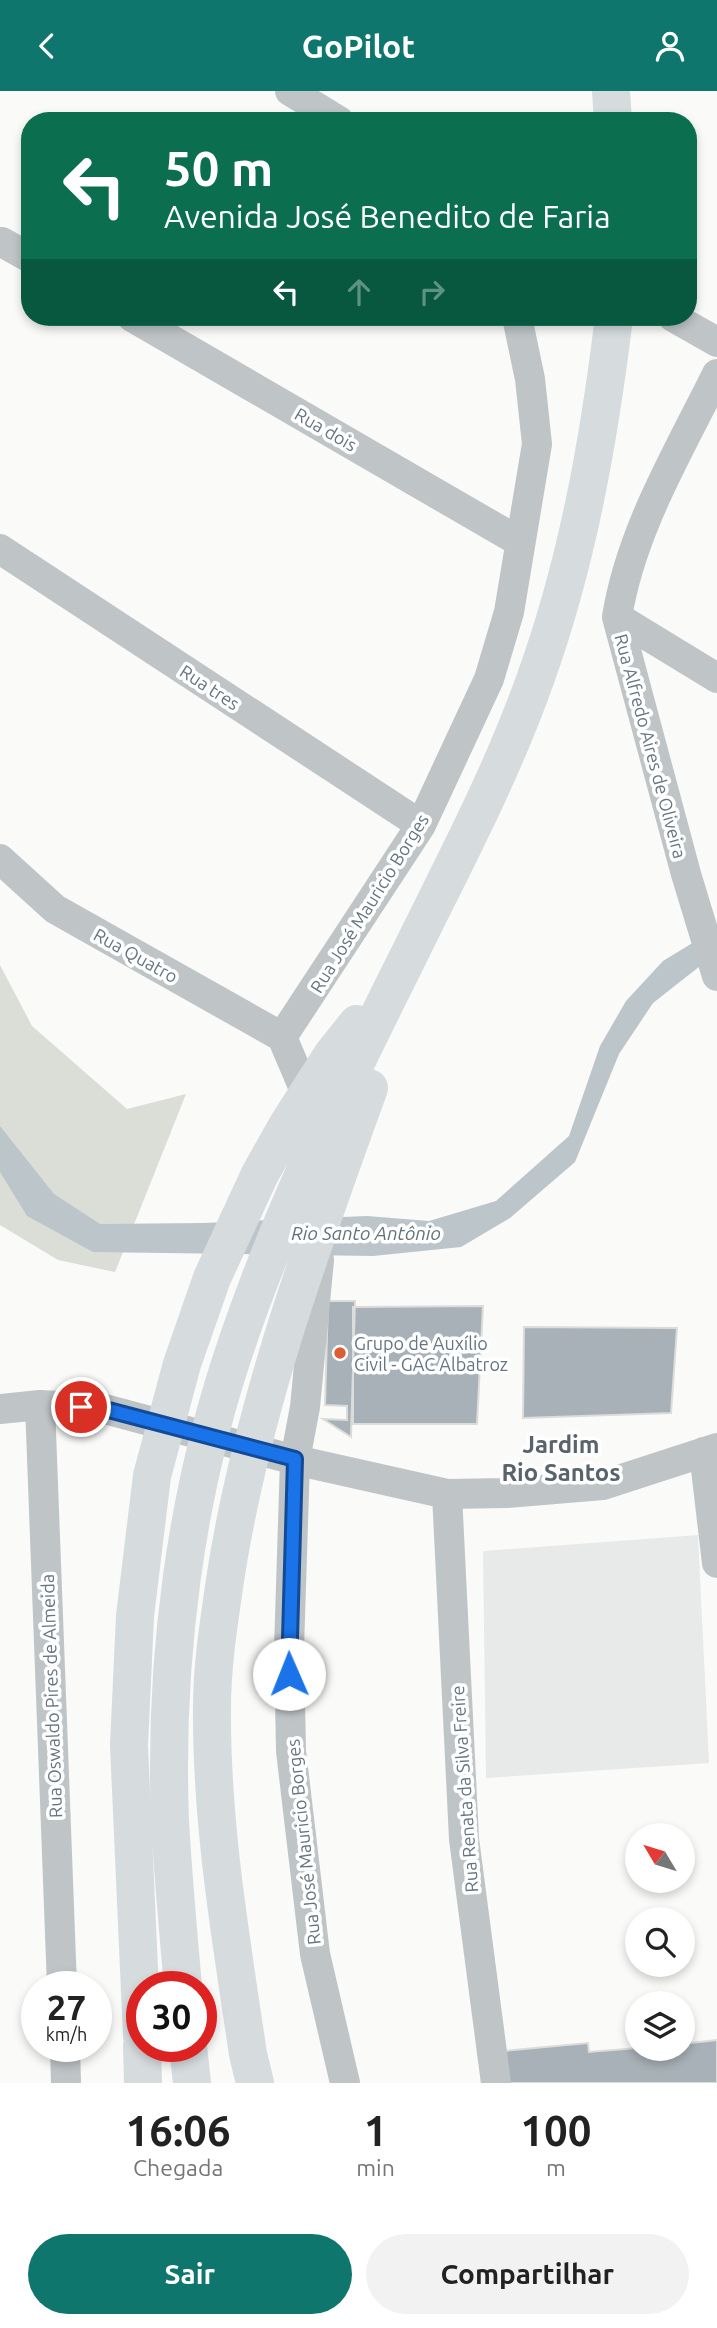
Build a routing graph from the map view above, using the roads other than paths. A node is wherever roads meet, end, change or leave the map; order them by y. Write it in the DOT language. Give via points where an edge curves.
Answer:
graph roads {
  1 [pos="290,91"];
  2 [pos="611,91"];
  3 [pos="324,112"];
  4 [pos="612,112"];
  5 [pos="2,241"];
  6 [pos="21,253"];
  7 [pos="148,326"];
  8 [pos="519,326"];
  9 [pos="613,326"];
  10 [pos="689,326"];
  11 [pos="717,342"];
  12 [pos="717,374"];
  13 [pos="520,542"];
  14 [pos="0,549"];
  15 [pos="617,617"];
  16 [pos="717,678"];
  17 [pos="421,825"];
  18 [pos="0,859"];
  19 [pos="405,961"];
  20 [pos="717,976"];
  21 [pos="282,1037"];
  22 [pos="40,1405"];
  23 [pos="0,1409"];
  24 [pos="711,1450"];
  25 [pos="295,1459"];
  26 [pos="447,1494"];
  27 [pos="717,1563"];
  28 [pos="61,1971"];
  29 [pos="139,1971"];
  30 [pos="182,1971"];
  31 [pos="65,2062"];
  32 [pos="142,2062"];
  33 [pos="190,2062"];
  34 [pos="66,2083"];
  35 [pos="143,2083"];
  36 [pos="192,2083"];
  37 [pos="255,2083"];
  38 [pos="345,2083"];
  39 [pos="496,2083"];
  1 -- 3 [label="street"];
  2 -- 4 [label="highway"];
  5 -- 6 [label="street"];
  7 -- 13 [label="street, Rua dois"];
  8 -- 13 [label="street" via="537,444"];
  9 -- 19 [label="highway" via="588,494 536,679 502,763"];
  10 -- 11 [label="street"];
  12 -- 15 [label="street" via="635,542"];
  13 -- 17 [label="street, Rua José Mauricio Borges" via="509,612 489,678"];
  14 -- 17 [label="street, Rua tres"];
  15 -- 16 [label="street"];
  15 -- 20 [label="street, Rua Alfredo Aires de Oliveira"];
  17 -- 21 [label="street, Rua José Mauricio Borges"];
  18 -- 21 [label="street, Rua Quatro" via="55,909"];
  19 -- 29 [label="highway" via="333,1054 260,1174 212,1278 182,1364 152,1476 135,1616 129,1745"];
  19 -- 30 [label="highway" via="262,1272 236,1345 201,1473 177,1617 171,1694 170,1818"];
  19 -- 37 [label="highway" via="381,1055 255,1433 236,1508 219,1615 212,1705 218,1849"];
  21 -- 25 [label="street, Rua José Mauricio Borges" via="312,1107 324,1182 315,1306"];
  22 -- 23 [label="street"];
  22 -- 25 [label="street" via="101,1408"];
  22 -- 28 [label="street, Rua Oswaldo Pires de Almeida"];
  24 -- 26 [label="street" via="603,1485"];
  24 -- 27 [label="street"];
  25 -- 26 [label="street"];
  25 -- 38 [label="street, Rua José Mauricio Borges" via="289,1649 292,1751 315,1954"];
  26 -- 39 [label="street, Rua Renata da Silva Freire" via="464,1839"];
  31 -- 34 [label="street"];
  32 -- 35 [label="highway"];
  33 -- 36 [label="highway"];
}
